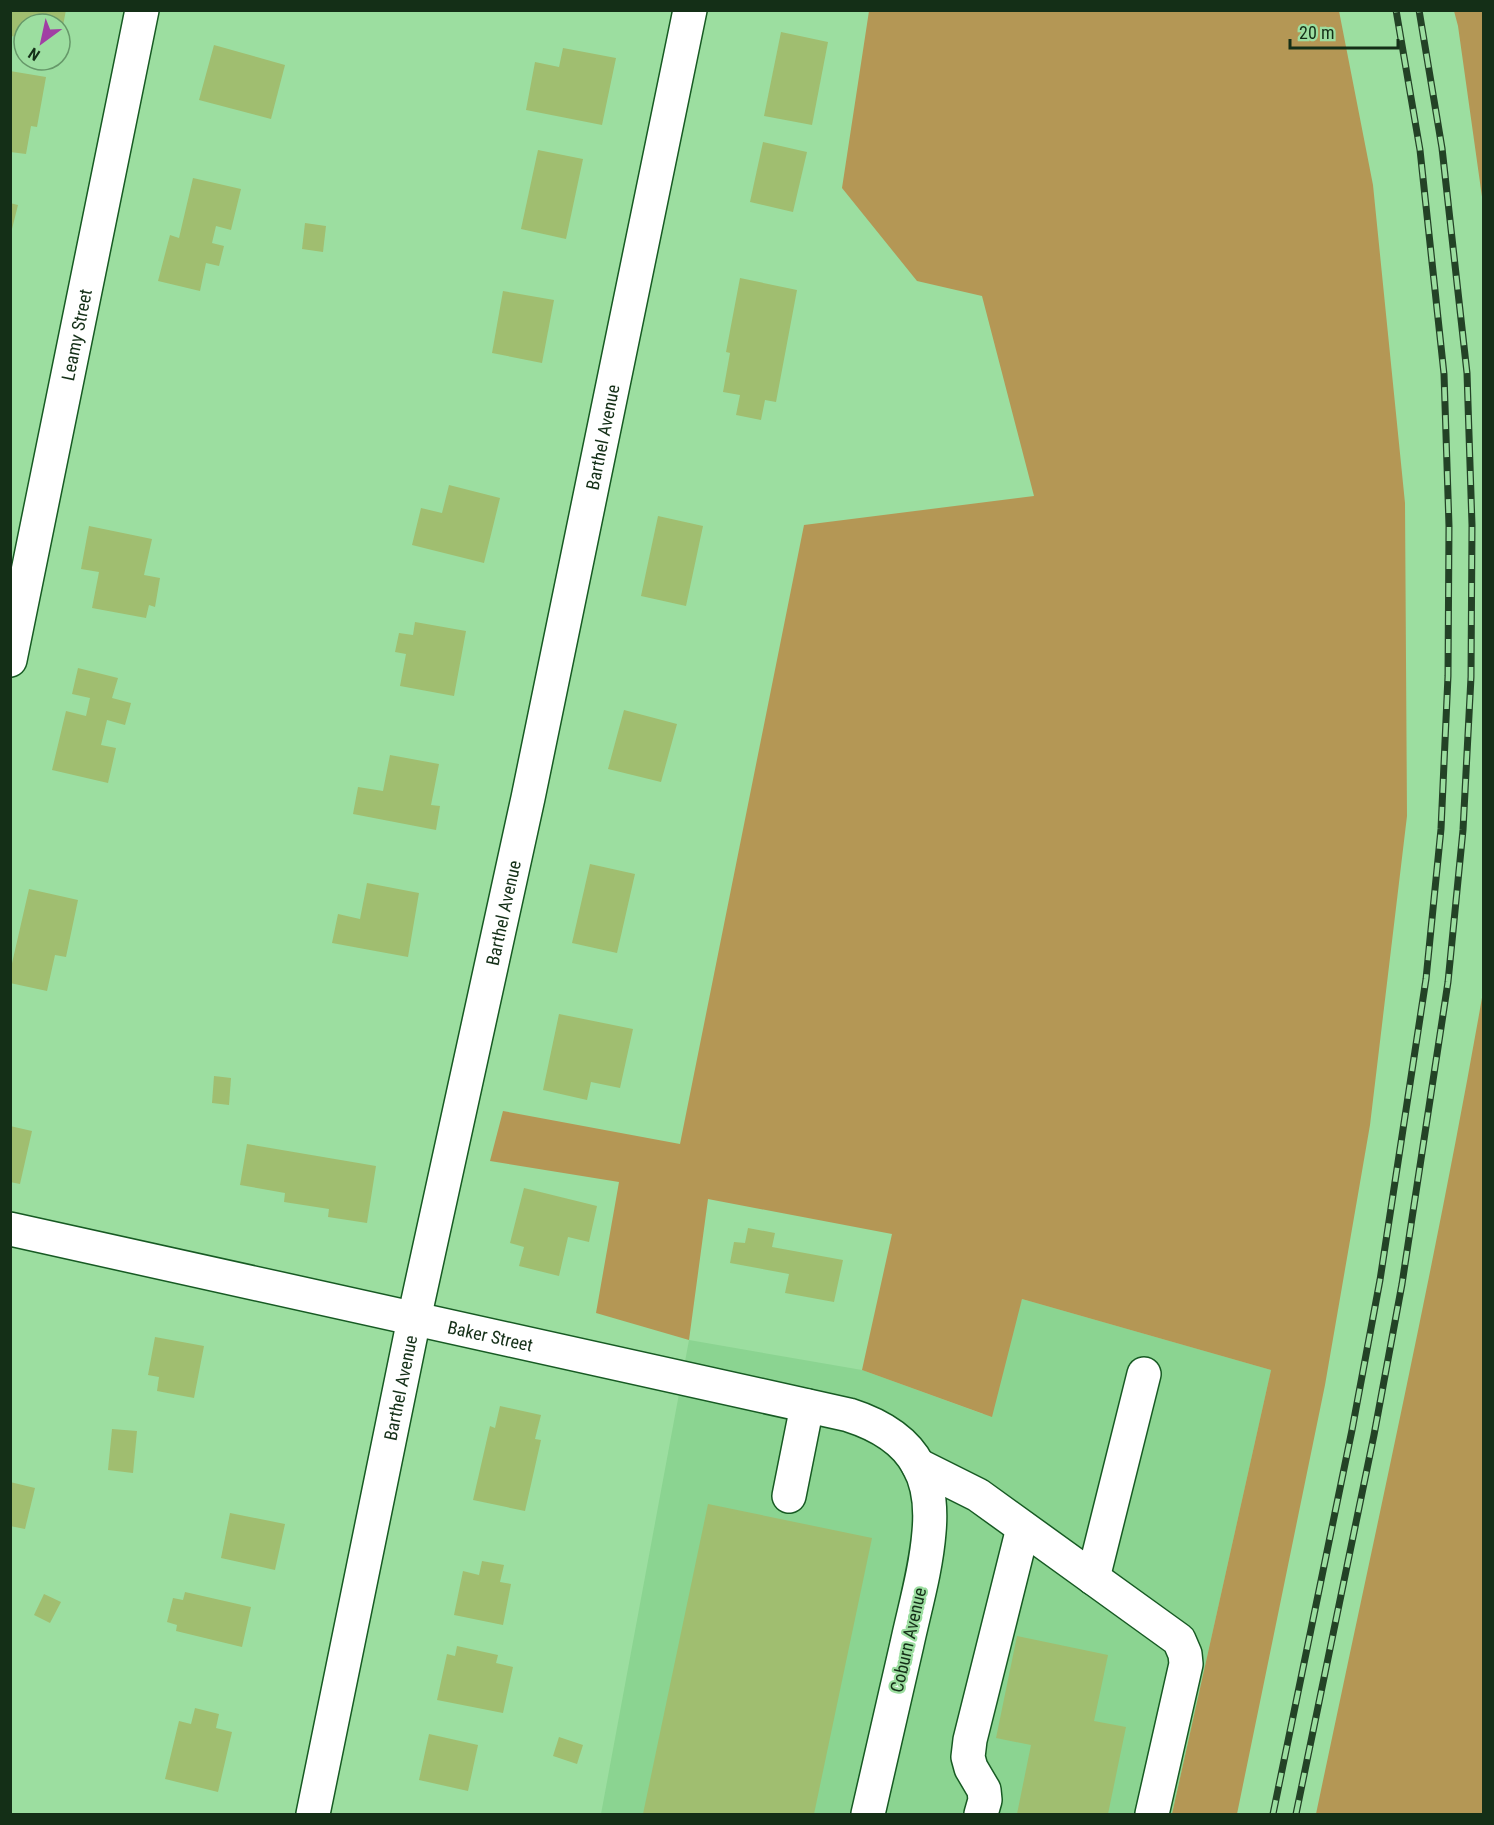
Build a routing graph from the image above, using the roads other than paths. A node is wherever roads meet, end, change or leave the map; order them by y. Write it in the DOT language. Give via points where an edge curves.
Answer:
graph roads {
  1 [pos="142,10"];
  2 [pos="690,10"];
  3 [pos="10,660"];
  4 [pos="10,1229"];
  5 [pos="414,1319"];
  6 [pos="1144,1374"];
  7 [pos="807,1406"];
  8 [pos="918,1465"];
  9 [pos="789,1496"];
  10 [pos="1023,1528"];
  11 [pos="1093,1578"];
  12 [pos="314,1815"];
  13 [pos="868,1815"];
  14 [pos="981,1815"];
  15 [pos="1152,1815"];
  1 -- 3 [label="street, Leamy Street"];
  2 -- 5 [label="street, Barthel Avenue" via="528,798"];
  4 -- 5 [label="street, Baker Street"];
  5 -- 7 [label="street, Baker Street"];
  5 -- 12 [label="street, Barthel Avenue"];
  6 -- 11 [label="street"];
  7 -- 8 [label="street, Baker Street" via="877,1425 908,1449"];
  7 -- 9 [label="street"];
  8 -- 10 [label="street" via="978,1495"];
  8 -- 13 [label="street, Coburn Avenue" via="928,1494 929,1532"];
  10 -- 11 [label="street"];
  10 -- 14 [label="street" via="970,1740 971,1768 984,1790"];
  11 -- 15 [label="street" via="1179,1640 1185,1654"];
}
